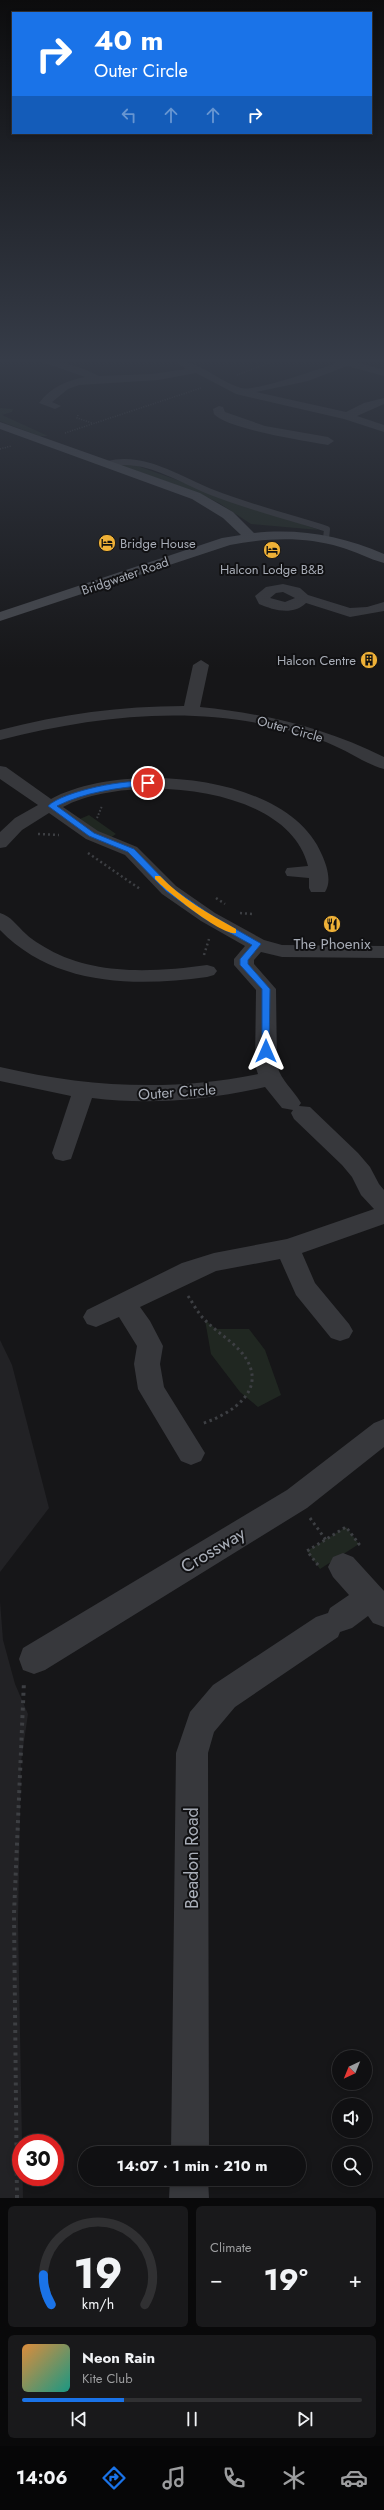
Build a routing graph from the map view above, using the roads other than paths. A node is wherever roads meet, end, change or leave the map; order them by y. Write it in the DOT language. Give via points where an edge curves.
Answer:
graph roads {
  1 [pos="104,463"];
  2 [pos="117,463"];
  3 [pos="132,463"];
  4 [pos="108,464"];
  5 [pos="250,536"];
  6 [pos="326,539"];
  7 [pos="384,559"];
  8 [pos="303,598"];
  9 [pos="384,606"];
  10 [pos="0,618"];
  11 [pos="201,665"];
  12 [pos="191,711"];
  13 [pos="0,735"];
  14 [pos="384,764"];
  15 [pos="0,771"];
  16 [pos="52,806"];
  17 [pos="5,838"];
  18 [pos="294,872"];
  19 [pos="0,919"];
  20 [pos="257,944"];
  21 [pos="384,952"];
  22 [pos="207,971"];
  23 [pos="0,1074"];
  24 [pos="270,1079"];
  25 [pos="84,1091"];
  26 [pos="63,1153"];
  27 [pos="384,1204"];
  28 [pos="384,1215"];
  29 [pos="288,1248"];
  30 [pos="123,1304"];
  31 [pos="96,1317"];
  32 [pos="340,1332"];
  33 [pos="384,1430"];
  34 [pos="191,1453"];
  35 [pos="344,1567"];
  36 [pos="377,1605"];
  37 [pos="34,1659"];
  38 [pos="190,2146"];
  39 [pos="189,2186"];
  40 [pos="189,2198"];
  1 -- 4 [label="street"];
  2 -- 4 [label="lane"];
  3 -- 6 [label="lane" via="178,476 211,492 327,528"];
  4 -- 5 [label="street" via="196,496 228,515"];
  5 -- 6 [label="street, Bridgwater Road" via="273,534"];
  5 -- 10 [label="street, Bridgwater Road" via="227,541"];
  6 -- 7 [label="street, Bridgwater Road"];
  8 -- 9 [label="street" via="342,612 359,614"];
  11 -- 12 [label="street"];
  12 -- 13 [label="street, Outer Circle" via="129,711 77,716 50,720"];
  12 -- 14 [label="street, Outer Circle" via="252,718 300,730 335,741"];
  15 -- 16 [label="street"];
  16 -- 17 [label="street" via="31,816"];
  16 -- 18 [label="street" via="72,796 122,785 156,784 208,788 246,799 269,810 285,821 311,846 318,880"];
  16 -- 20 [label="street" via="92,834 131,851 169,890 208,917"];
  19 -- 22 [label="street" via="9,930 41,953 67,964 119,976 180,984"];
  20 -- 21 [label="street" via="282,951"];
  20 -- 24 [label="street" via="236,967 266,989 266,1064"];
  23 -- 25 [label="street, Outer Circle"];
  24 -- 25 [label="street, Outer Circle" via="210,1091 174,1094 137,1095"];
  24 -- 27 [label="street" via="296,1108 350,1159 362,1173 369,1189"];
  25 -- 26 [label="street"];
  28 -- 29 [label="street"];
  29 -- 30 [label="street" via="214,1262"];
  29 -- 32 [label="street" via="305,1288"];
  30 -- 31 [label="street"];
  30 -- 34 [label="street" via="141,1328 150,1346 147,1364 151,1389"];
  33 -- 37 [label="street, Crossway" via="297,1500"];
  35 -- 36 [label="street"];
  36 -- 38 [label="street, Beadon Road" via="334,1623 224,1696 201,1723 192,1753"];
  39 -- 40 [label="street"];
}
